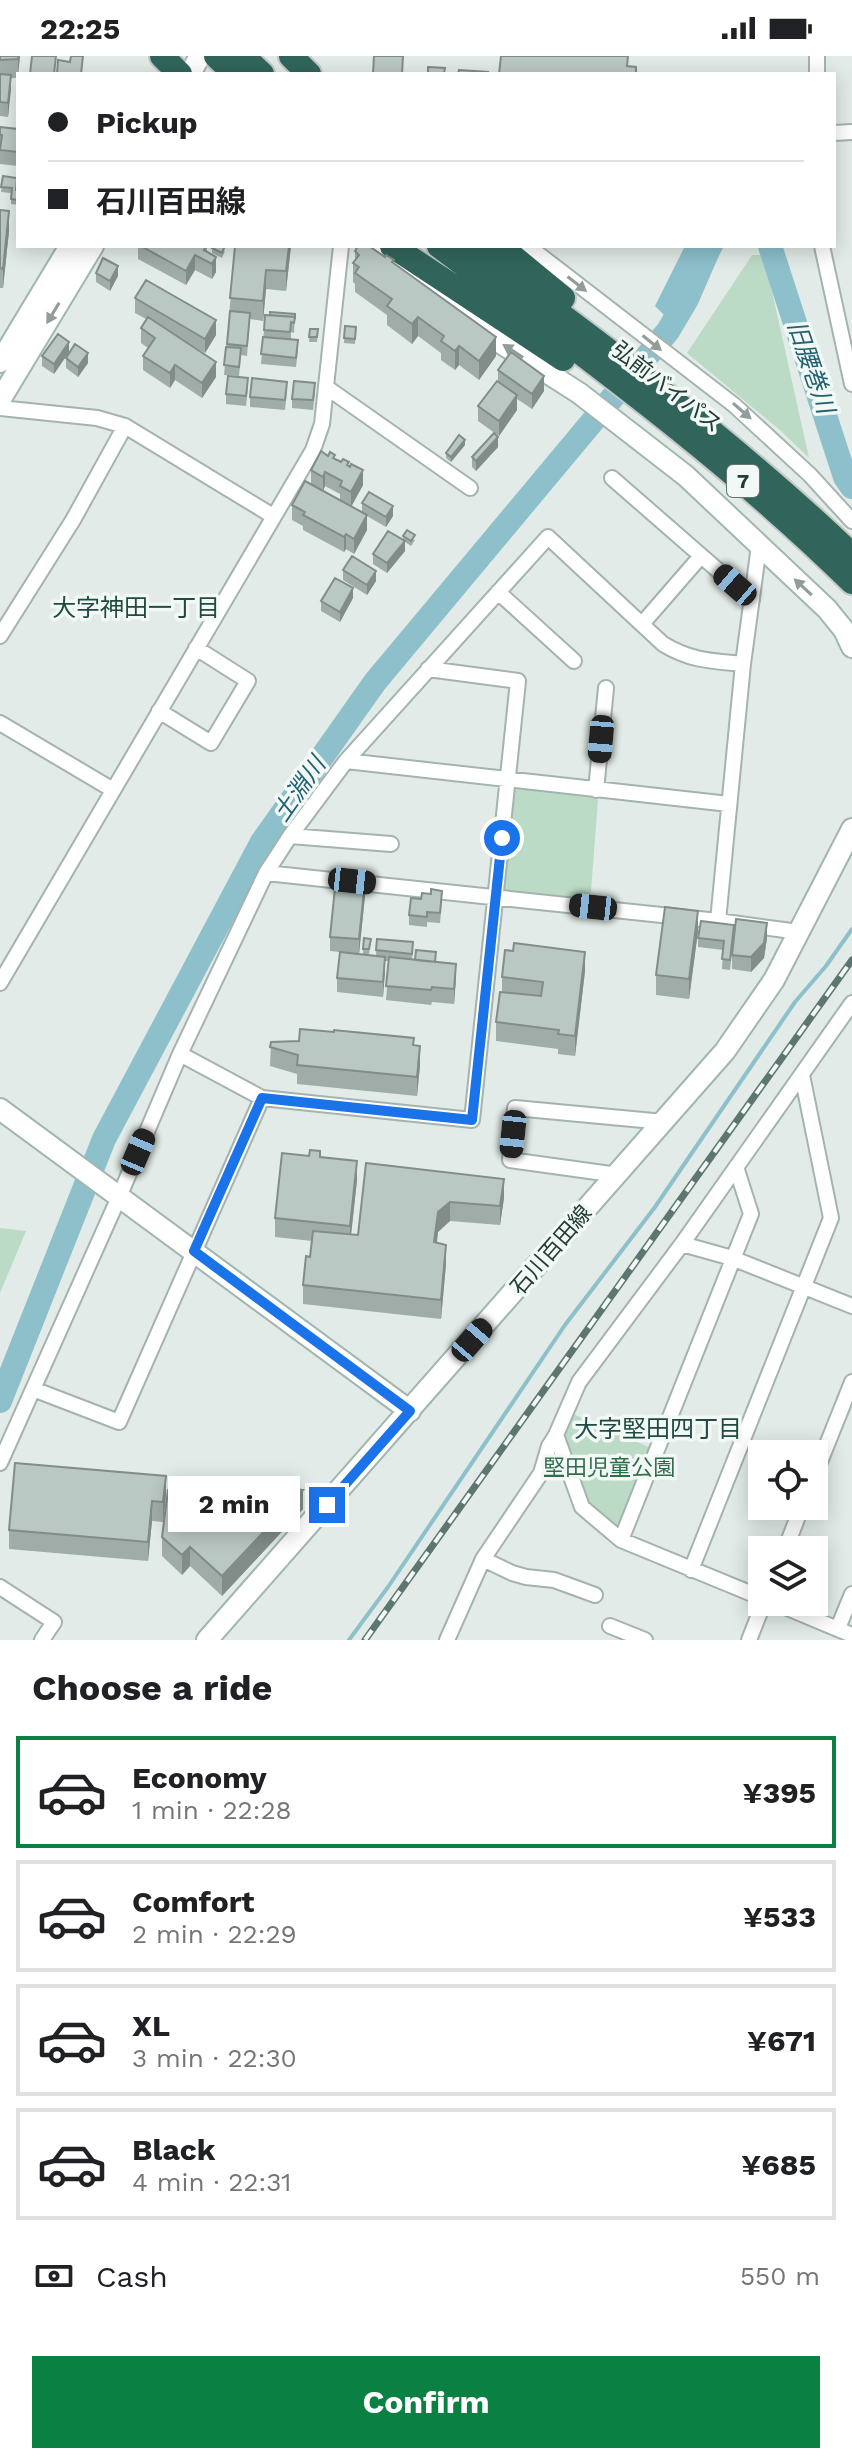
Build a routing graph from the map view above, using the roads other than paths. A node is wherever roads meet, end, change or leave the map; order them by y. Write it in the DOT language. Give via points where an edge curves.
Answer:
graph roads {
  1 [pos="200,56"];
  2 [pos="216,56"];
  3 [pos="243,56"];
  4 [pos="178,67"];
  5 [pos="233,72"];
  6 [pos="260,72"];
  7 [pos="69,248"];
  8 [pos="92,248"];
  9 [pos="341,248"];
  10 [pos="378,248"];
  11 [pos="396,248"];
  12 [pos="442,248"];
  13 [pos="470,248"];
  14 [pos="502,248"];
  15 [pos="529,248"];
  16 [pos="822,248"];
  17 [pos="602,358"];
  18 [pos="0,362"];
  19 [pos="849,365"];
  20 [pos="852,384"];
  21 [pos="326,387"];
  22 [pos="662,392"];
  23 [pos="0,400"];
  24 [pos="0,408"];
  25 [pos="125,426"];
  26 [pos="612,478"];
  27 [pos="470,488"];
  28 [pos="273,516"];
  29 [pos="852,521"];
  30 [pos="759,546"];
  31 [pos="701,556"];
  32 [pos="840,557"];
  33 [pos="852,582"];
  34 [pos="498,592"];
  35 [pos="752,600"];
  36 [pos="642,624"];
  37 [pos="0,636"];
  38 [pos="852,647"];
  39 [pos="196,648"];
  40 [pos="574,661"];
  41 [pos="743,664"];
  42 [pos="428,669"];
  43 [pos="606,688"];
  44 [pos="159,711"];
  45 [pos="0,723"];
  46 [pos="346,761"];
  47 [pos="508,781"];
  48 [pos="113,790"];
  49 [pos="596,790"];
  50 [pos="729,804"];
  51 [pos="852,829"];
  52 [pos="290,836"];
  53 [pos="391,844"];
  54 [pos="266,873"];
  55 [pos="496,896"];
  56 [pos="718,921"];
  57 [pos="799,932"];
  58 [pos="0,983"];
  59 [pos="852,1003"];
  60 [pos="180,1054"];
  61 [pos="802,1075"];
  62 [pos="262,1098"];
  63 [pos="0,1109"];
  64 [pos="664,1122"];
  65 [pos="736,1167"];
  66 [pos="618,1175"];
  67 [pos="116,1195"];
  68 [pos="682,1244"];
  69 [pos="194,1251"];
  70 [pos="732,1258"];
  71 [pos="803,1286"];
  72 [pos="852,1306"];
  73 [pos="852,1382"];
  74 [pos="33,1389"];
  75 [pos="410,1411"];
  76 [pos="556,1435"];
  77 [pos="828,1442"];
  78 [pos="0,1463"];
  79 [pos="621,1540"];
  80 [pos="483,1559"];
  81 [pos="691,1570"];
  82 [pos="0,1587"];
  83 [pos="748,1594"];
  84 [pos="852,1594"];
  85 [pos="595,1595"];
  86 [pos="757,1616"];
  87 [pos="807,1616"];
  88 [pos="610,1626"];
  89 [pos="845,1632"];
  90 [pos="42,1640"];
  91 [pos="207,1640"];
  92 [pos="447,1640"];
  93 [pos="645,1640"];
  94 [pos="749,1640"];
  1 -- 4 [label="street"];
  2 -- 5 [label="highway"];
  3 -- 6 [label="highway"];
  7 -- 18 [label="street"];
  8 -- 23 [label="street, one-way"];
  9 -- 21 [label="street"];
  17 -- 10 [label="street, one-way" via="496,340"];
  11 -- 17 [label="highway"];
  12 -- 17 [label="highway, 弘前バイパス"];
  13 -- 17 [label="highway, 弘前バイパス"];
  14 -- 17 [label="highway"];
  15 -- 17 [label="street, one-way"];
  16 -- 19 [label="street"];
  17 -- 22 [label="highway"];
  17 -- 22 [label="highway, one-way"];
  17 -- 30 [label="street" via="632,435 686,476"];
  19 -- 20 [label="street"];
  21 -- 27 [label="street"];
  21 -- 28 [label="street" via="313,450"];
  22 -- 29 [label="street, one-way" via="734,405"];
  22 -- 32 [label="highway, 弘前バイパス / 7" via="722,464"];
  22 -- 32 [label="highway, 弘前バイパス / 7" via="818,523"];
  24 -- 25 [label="street"];
  25 -- 28 [label="street"];
  25 -- 37 [label="street"];
  26 -- 31 [label="street"];
  28 -- 39 [label="street"];
  30 -- 35 [label="street"];
  38 -- 30 [label="street, one-way" via="827,609"];
  31 -- 35 [label="street"];
  31 -- 36 [label="street"];
  32 -- 33 [label="highway, 弘前バイパス / 7"];
  34 -- 36 [label="street" via="548,537"];
  34 -- 40 [label="street"];
  34 -- 42 [label="street"];
  35 -- 41 [label="street"];
  36 -- 41 [label="street" via="677,653 699,661"];
  39 -- 44 [label="street"];
  39 -- 44 [label="street" via="248,681 211,743"];
  41 -- 50 [label="street"];
  42 -- 46 [label="street"];
  42 -- 47 [label="street" via="518,681"];
  43 -- 49 [label="street"];
  44 -- 48 [label="street"];
  45 -- 48 [label="street"];
  46 -- 47 [label="street"];
  46 -- 52 [label="street"];
  47 -- 49 [label="street"];
  47 -- 55 [label="street"];
  48 -- 58 [label="street"];
  49 -- 50 [label="street"];
  50 -- 56 [label="street"];
  51 -- 57 [label="street, 石川百田線"];
  52 -- 53 [label="street"];
  52 -- 54 [label="street"];
  54 -- 55 [label="street"];
  54 -- 60 [label="street"];
  55 -- 56 [label="street"];
  55 -- 62 [label="street" via="472,1120"];
  56 -- 57 [label="street"];
  57 -- 64 [label="street, 石川百田線" via="747,1021"];
  59 -- 61 [label="street"];
  60 -- 62 [label="street"];
  60 -- 67 [label="street"];
  61 -- 65 [label="street"];
  61 -- 71 [label="street" via="831,1218"];
  62 -- 69 [label="street"];
  63 -- 67 [label="street"];
  64 -- 66 [label="street, 石川百田線"];
  64 -- 66 [label="street" via="515,1108 510,1160"];
  65 -- 68 [label="street"];
  65 -- 70 [label="street" via="751,1214"];
  66 -- 75 [label="street, 石川百田線"];
  67 -- 69 [label="street"];
  67 -- 74 [label="street"];
  68 -- 70 [label="street"];
  68 -- 76 [label="street" via="579,1382"];
  69 -- 74 [label="street" via="119,1422"];
  69 -- 75 [label="street"];
  70 -- 71 [label="street"];
  70 -- 79 [label="street"];
  71 -- 72 [label="street"];
  71 -- 81 [label="street"];
  73 -- 77 [label="street"];
  74 -- 78 [label="street"];
  75 -- 91 [label="street, 石川百田線"];
  76 -- 79 [label="street" via="582,1507"];
  76 -- 80 [label="street" via="541,1473"];
  79 -- 81 [label="street"];
  80 -- 85 [label="street" via="512,1573"];
  80 -- 92 [label="street"];
  81 -- 83 [label="street"];
  82 -- 90 [label="street" via="54,1622"];
  84 -- 89 [label="street"];
  86 -- 94 [label="street"];
  87 -- 89 [label="street"];
  88 -- 93 [label="street"];
}
